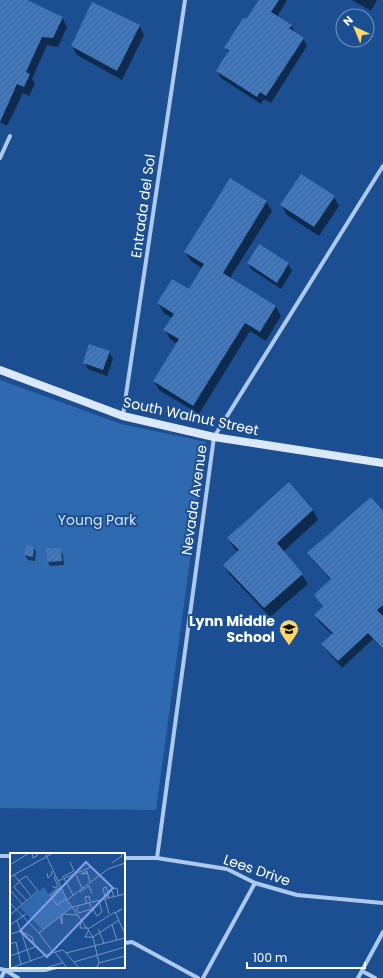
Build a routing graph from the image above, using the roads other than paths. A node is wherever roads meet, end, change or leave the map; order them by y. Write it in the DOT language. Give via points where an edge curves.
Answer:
graph roads {
  1 [pos="185,0"];
  2 [pos="10,136"];
  3 [pos="0,158"];
  4 [pos="383,166"];
  5 [pos="0,370"];
  6 [pos="123,416"];
  7 [pos="214,436"];
  8 [pos="383,464"];
  9 [pos="125,858"];
  10 [pos="157,858"];
  11 [pos="256,883"];
  12 [pos="383,903"];
  13 [pos="383,932"];
  14 [pos="125,943"];
  15 [pos="52,968"];
  16 [pos="2,970"];
  17 [pos="362,971"];
  18 [pos="1,978"];
  19 [pos="18,978"];
  20 [pos="198,978"];
  21 [pos="203,978"];
  22 [pos="358,978"];
  23 [pos="375,978"];
  1 -- 6 [label="street, Entrada del Sol"];
  2 -- 3 [label="street"];
  4 -- 7 [label="street, Nevada Avenue"];
  5 -- 6 [label="street, South Walnut Street"];
  6 -- 7 [label="street, South Walnut Street"];
  7 -- 8 [label="street, South Walnut Street"];
  7 -- 10 [label="street, Nevada Avenue"];
  9 -- 10 [label="street, Lees Drive"];
  10 -- 11 [label="street, Lees Drive" via="227,869"];
  11 -- 12 [label="street, Lees Drive" via="297,895"];
  11 -- 21 [label="street"];
  13 -- 17 [label="street"];
  14 -- 20 [label="street" via="132,942"];
  15 -- 16 [label="street"];
  16 -- 18 [label="street"];
  16 -- 19 [label="street"];
  17 -- 22 [label="street"];
  17 -- 23 [label="street"];
}
